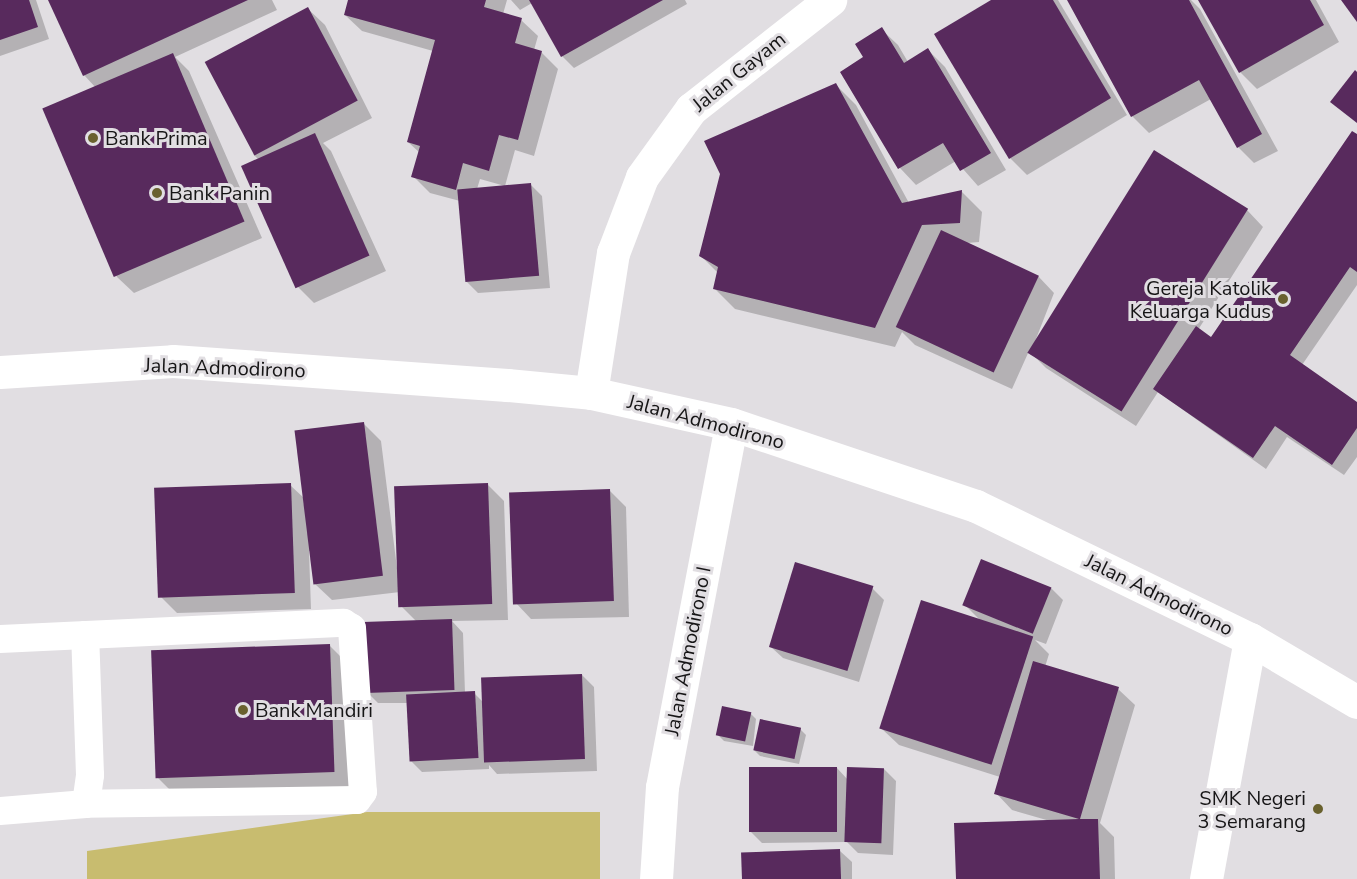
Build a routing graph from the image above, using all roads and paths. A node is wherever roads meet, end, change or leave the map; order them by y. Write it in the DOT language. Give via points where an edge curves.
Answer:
graph roads {
  1 [pos="830,0"];
  2 [pos="0,372"];
  3 [pos="591,393"];
  4 [pos="730,424"];
  5 [pos="85,635"];
  6 [pos="0,639"];
  7 [pos="1250,639"];
  8 [pos="1357,702"];
  9 [pos="86,804"];
  10 [pos="0,811"];
  11 [pos="656,879"];
  12 [pos="1206,879"];
  1 -- 3 [label="street, Jalan Gayam" via="691,109 642,177 613,253"];
  2 -- 3 [label="street, Jalan Admodirono" via="173,362"];
  3 -- 4 [label="street, Jalan Admodirono"];
  4 -- 7 [label="street, Jalan Admodirono" via="976,506"];
  4 -- 11 [label="street, Jalan Admodirono I" via="662,787"];
  5 -- 6 [label="lane"];
  5 -- 9 [label="lane" via="90,775"];
  5 -- 9 [label="lane" via="349,624 363,792 357,800"];
  7 -- 8 [label="street, Jalan Admodirono"];
  7 -- 12 [label="street"];
  9 -- 10 [label="lane"];
}
